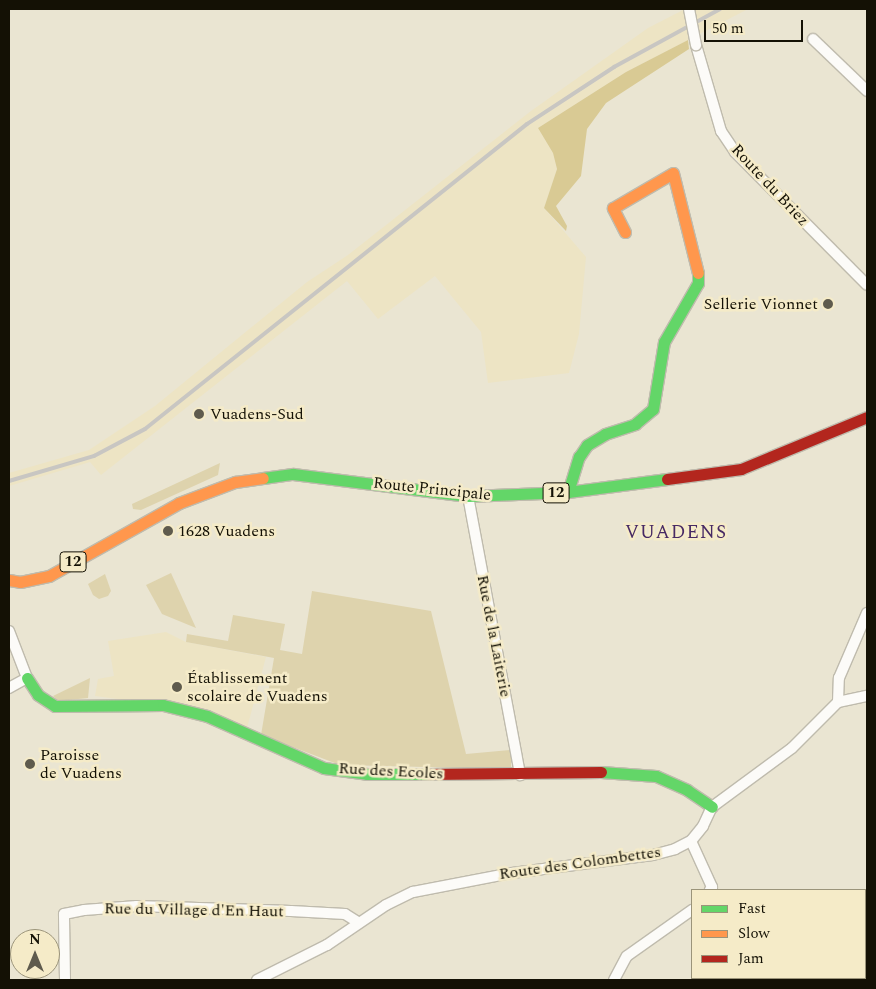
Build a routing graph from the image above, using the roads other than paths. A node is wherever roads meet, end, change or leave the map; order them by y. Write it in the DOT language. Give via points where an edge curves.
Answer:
graph roads {
  1 [pos="689,9"];
  2 [pos="813,39"];
  3 [pos="867,91"];
  4 [pos="625,232"];
  5 [pos="867,285"];
  6 [pos="867,417"];
  7 [pos="568,492"];
  8 [pos="468,496"];
  9 [pos="9,580"];
  10 [pos="867,614"];
  11 [pos="9,631"];
  12 [pos="27,678"];
  13 [pos="9,688"];
  14 [pos="867,696"];
  15 [pos="838,702"];
  16 [pos="520,775"];
  17 [pos="712,807"];
  18 [pos="691,841"];
  19 [pos="711,889"];
  20 [pos="691,911"];
  21 [pos="358,922"];
  22 [pos="65,980"];
  23 [pos="257,980"];
  24 [pos="614,980"];
  1 -- 5 [label="street, Route du Briez, bridge" via="719,125 735,152"];
  2 -- 3 [label="street"];
  4 -- 7 [label="street" via="613,208 673,173 698,269 698,283 664,342 653,409 635,424 605,434 587,445 579,458"];
  6 -- 7 [label="street, Route Principale / 12" via="741,469"];
  7 -- 8 [label="street, Route Principale / 12"];
  8 -- 9 [label="street, Route Principale / 12" via="336,477 269,476 218,487 179,503 49,576 20,582"];
  8 -- 16 [label="street, Rue de la Laiterie"];
  10 -- 15 [label="street" via="839,678"];
  11 -- 12 [label="street"];
  12 -- 13 [label="street"];
  12 -- 16 [label="street, Rue des Ecoles" via="38,695 55,706 172,708 207,716 324,768 367,774"];
  14 -- 15 [label="street"];
  15 -- 17 [label="street" via="792,748"];
  16 -- 17 [label="street, Rue des Ecoles" via="629,772 656,776"];
  17 -- 18 [label="street"];
  18 -- 19 [label="street"];
  18 -- 21 [label="street, Route des Colombettes" via="652,855 447,884 386,904"];
  20 -- 24 [label="street" via="627,956"];
  21 -- 22 [label="street, Rue du Village d'En Haut" via="345,914 291,911 137,906 84,910 64,914"];
  21 -- 23 [label="street, Route des Colombettes" via="327,945"];
}
